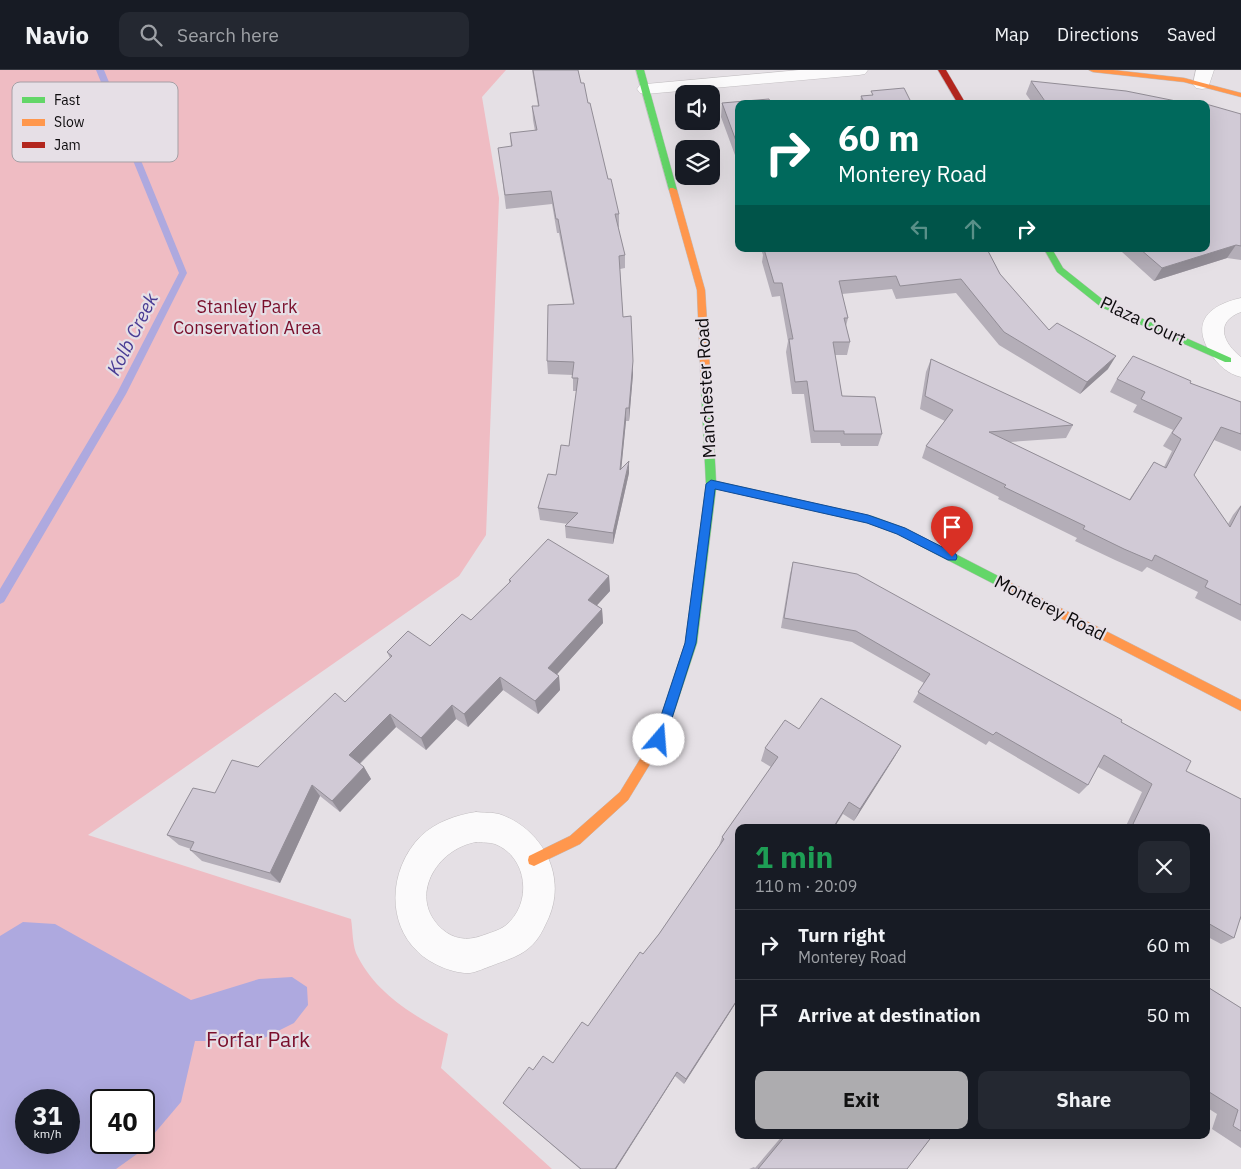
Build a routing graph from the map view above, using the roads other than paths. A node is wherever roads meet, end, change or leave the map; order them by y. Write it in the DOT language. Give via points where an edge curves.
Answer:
graph roads {
  1 [pos="640,70"];
  2 [pos="859,70"];
  3 [pos="942,70"];
  4 [pos="1093,70"];
  5 [pos="1204,77"];
  6 [pos="646,90"];
  7 [pos="1241,95"];
  8 [pos="960,100"];
  9 [pos="1050,252"];
  10 [pos="1241,305"];
  11 [pos="1234,364"];
  12 [pos="711,484"];
  13 [pos="1241,706"];
  14 [pos="534,860"];
  1 -- 6 [label="street, Manchester Road"];
  2 -- 6 [label="street"];
  3 -- 8 [label="street"];
  4 -- 5 [label="street"];
  5 -- 7 [label="street"];
  6 -- 12 [label="street, Manchester Road" via="701,290"];
  9 -- 11 [label="street, Plaza Court" via="1060,270 1104,306"];
  10 -- 11 [label="street, Plaza Court" via="1228,308 1216,317 1212,328 1216,346"];
  12 -- 13 [label="street, Monterey Road" via="868,519 901,531"];
  12 -- 14 [label="street, Manchester Road" via="690,643 659,740 624,796 575,840"];
}
